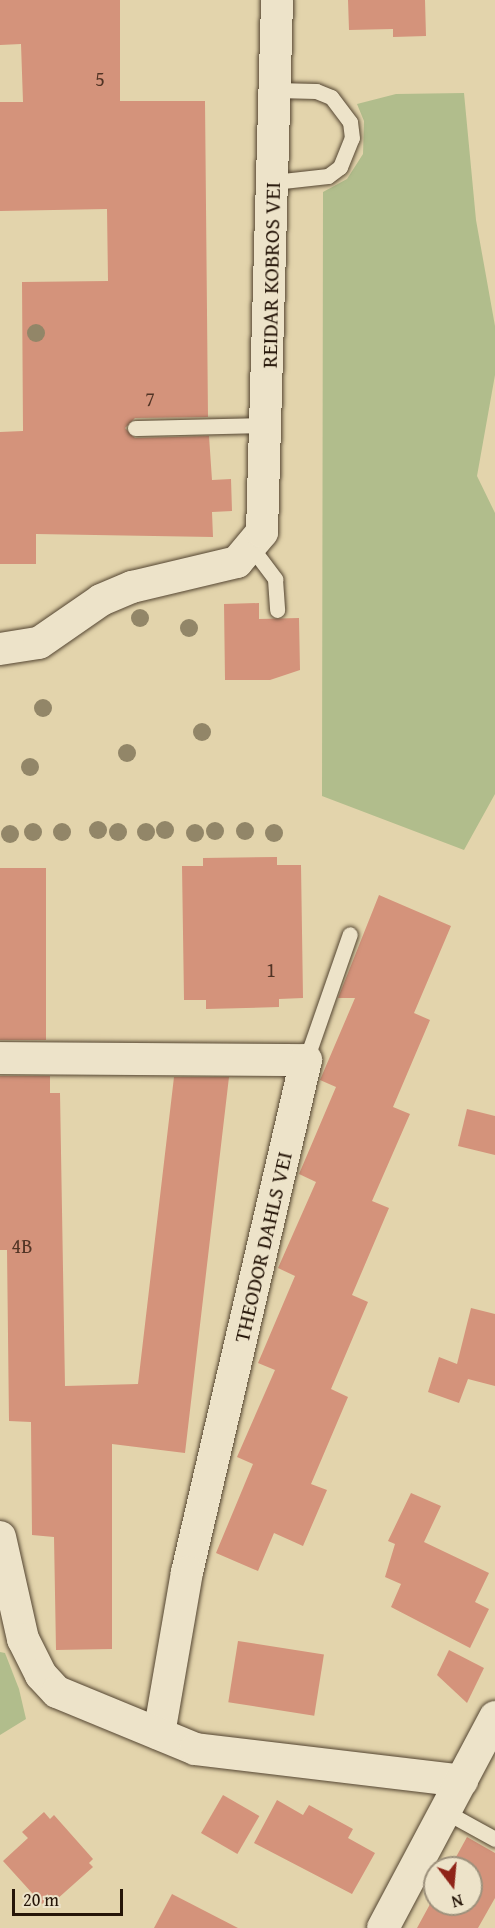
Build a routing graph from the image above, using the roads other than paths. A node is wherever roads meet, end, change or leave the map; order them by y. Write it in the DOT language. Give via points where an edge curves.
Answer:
graph roads {
  1 [pos="277,0"];
  2 [pos="276,90"];
  3 [pos="274,182"];
  4 [pos="268,424"];
  5 [pos="135,428"];
  6 [pos="252,548"];
  7 [pos="277,610"];
  8 [pos="39,643"];
  9 [pos="0,649"];
  10 [pos="0,671"];
  11 [pos="350,934"];
  12 [pos="0,1058"];
  13 [pos="306,1060"];
  14 [pos="0,1537"];
  15 [pos="495,1717"];
  16 [pos="159,1734"];
  17 [pos="462,1780"];
  18 [pos="446,1812"];
  19 [pos="495,1839"];
  20 [pos="383,1928"];
  1 -- 2 [label="street, REIDAR KOBROS VEI"];
  2 -- 3 [label="street, REIDAR KOBROS VEI"];
  2 -- 3 [label="lane" via="316,91 331,97 350,122 352,138 345,160 328,176"];
  3 -- 4 [label="street, REIDAR KOBROS VEI"];
  4 -- 5 [label="lane"];
  4 -- 6 [label="street, REIDAR KOBROS VEI" via="266,510"];
  6 -- 7 [label="lane" via="275,579"];
  6 -- 8 [label="street" via="217,569 132,587 101,600"];
  8 -- 9 [label="street"];
  8 -- 10 [label="street"];
  11 -- 13 [label="lane"];
  12 -- 13 [label="street"];
  13 -- 16 [label="street, THEODOR DAHLS VEI" via="187,1572"];
  14 -- 16 [label="street" via="23,1639 41,1675 72,1699"];
  15 -- 17 [label="street"];
  16 -- 17 [label="street" via="195,1749 233,1756"];
  17 -- 18 [label="street"];
  18 -- 19 [label="lane"];
  18 -- 20 [label="street"];
}
